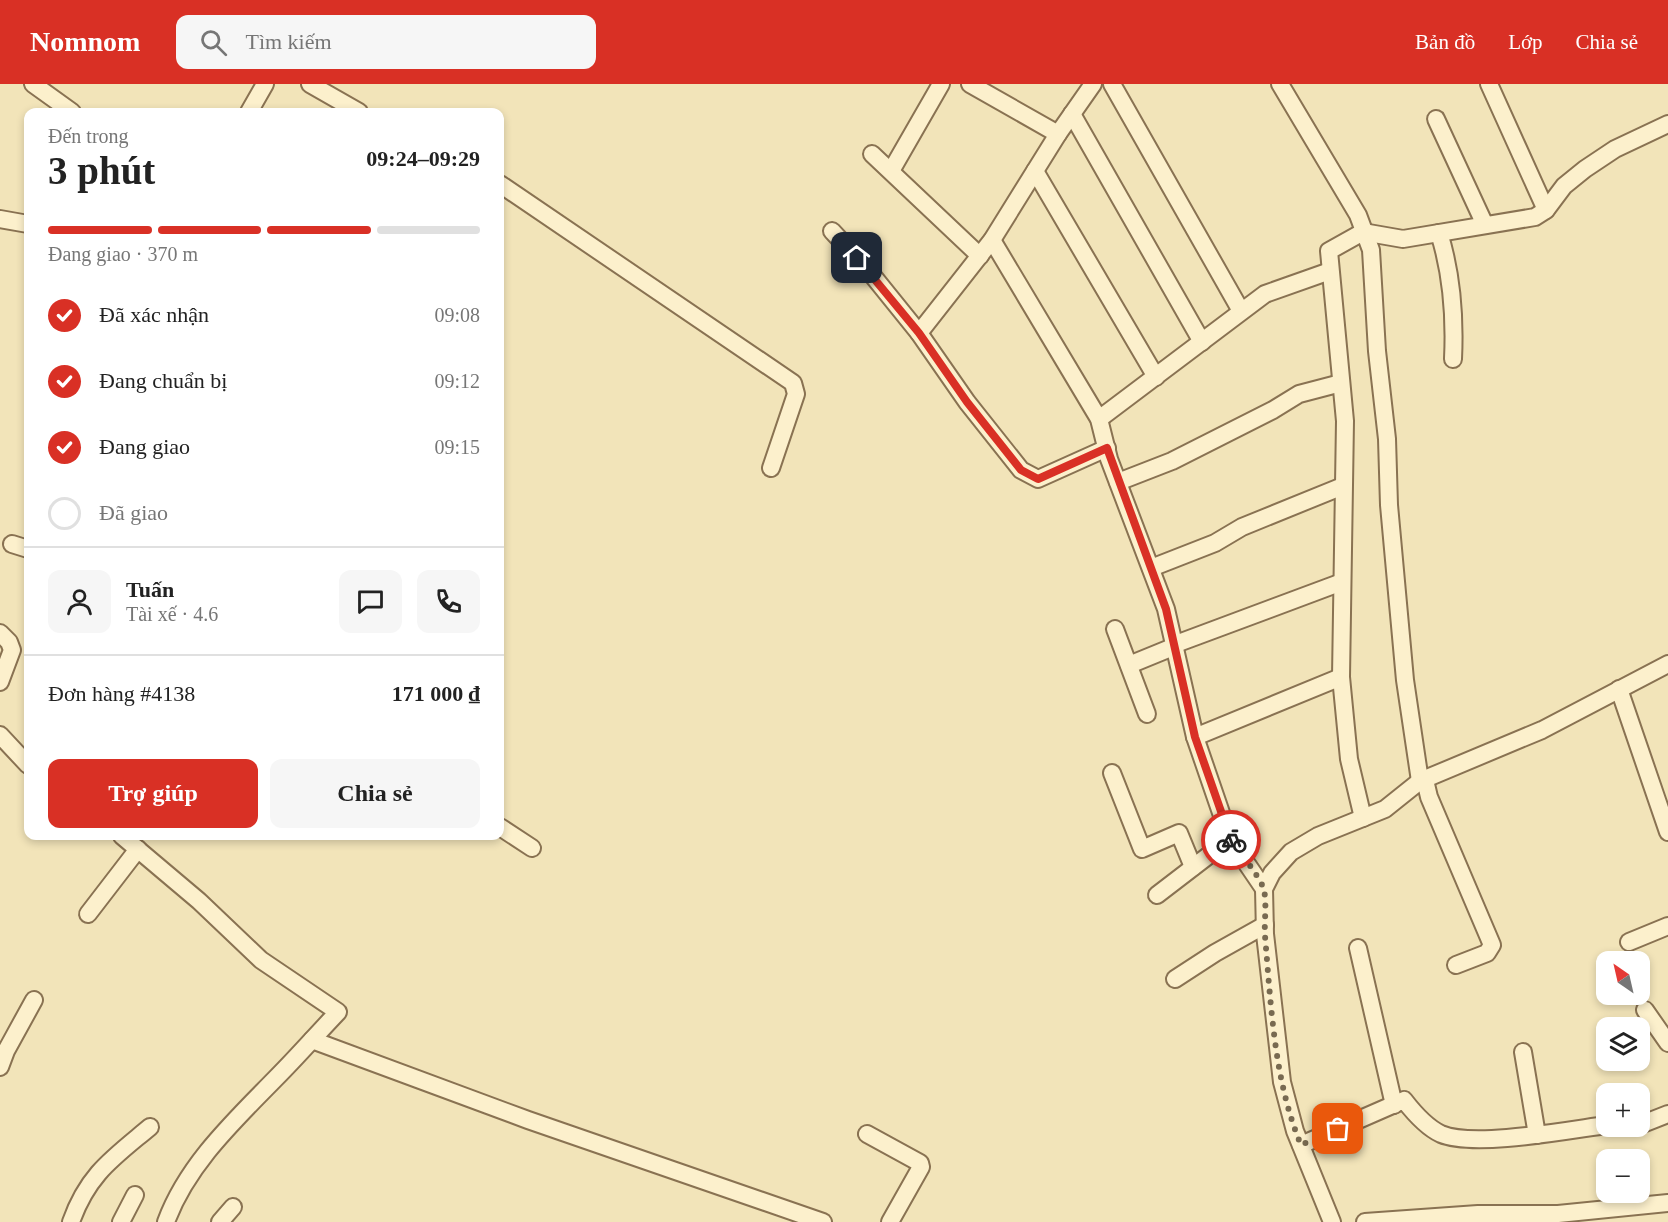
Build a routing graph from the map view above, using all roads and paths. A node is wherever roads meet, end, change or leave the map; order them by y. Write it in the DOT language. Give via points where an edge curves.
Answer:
graph roads {
  1 [pos="33,84"];
  2 [pos="265,84"];
  3 [pos="310,84"];
  4 [pos="941,84"];
  5 [pos="970,84"];
  6 [pos="1092,84"];
  7 [pos="1112,84"];
  8 [pos="1280,84"];
  9 [pos="1489,84"];
  10 [pos="66,108"];
  11 [pos="251,108"];
  12 [pos="352,108"];
  13 [pos="1072,114"];
  14 [pos="1436,119"];
  15 [pos="1668,124"];
  16 [pos="1058,134"];
  17 [pos="872,154"];
  18 [pos="891,171"];
  19 [pos="1035,171"];
  20 [pos="504,187"];
  21 [pos="1546,210"];
  22 [pos="0,219"];
  23 [pos="24,223"];
  24 [pos="1485,225"];
  25 [pos="832,231"];
  26 [pos="1363,232"];
  27 [pos="1439,233"];
  28 [pos="992,240"];
  29 [pos="980,256"];
  30 [pos="1330,271"];
  31 [pos="1241,311"];
  32 [pos="919,333"];
  33 [pos="1202,342"];
  34 [pos="1453,359"];
  35 [pos="1156,377"];
  36 [pos="1341,382"];
  37 [pos="1099,419"];
  38 [pos="1107,448"];
  39 [pos="771,468"];
  40 [pos="1118,482"];
  41 [pos="1343,486"];
  42 [pos="12,544"];
  43 [pos="24,548"];
  44 [pos="1151,568"];
  45 [pos="1342,582"];
  46 [pos="1115,629"];
  47 [pos="0,633"];
  48 [pos="1173,646"];
  49 [pos="1668,664"];
  50 [pos="1129,665"];
  51 [pos="1341,677"];
  52 [pos="0,682"];
  53 [pos="1619,689"];
  54 [pos="1146,714"];
  55 [pos="0,735"];
  56 [pos="1195,737"];
  57 [pos="24,761"];
  58 [pos="1112,773"];
  59 [pos="1423,781"];
  60 [pos="1363,818"];
  61 [pos="504,830"];
  62 [pos="1668,832"];
  63 [pos="1230,839"];
  64 [pos="127,840"];
  65 [pos="532,848"];
  66 [pos="138,849"];
  67 [pos="1193,867"];
  68 [pos="1264,889"];
  69 [pos="1157,895"];
  70 [pos="88,914"];
  71 [pos="1265,925"];
  72 [pos="1668,926"];
  73 [pos="1629,942"];
  74 [pos="1358,948"];
  75 [pos="1456,965"];
  76 [pos="1175,979"];
  77 [pos="33,1000"];
  78 [pos="1645,1010"];
  79 [pos="312,1040"];
  80 [pos="1668,1043"];
  81 [pos="1523,1052"];
  82 [pos="0,1068"];
  83 [pos="1394,1105"];
  84 [pos="1668,1114"];
  85 [pos="1650,1121"];
  86 [pos="1596,1126"];
  87 [pos="150,1127"];
  88 [pos="867,1134"];
  89 [pos="1537,1135"];
  90 [pos="1301,1145"];
  91 [pos="135,1195"];
  92 [pos="1668,1203"];
  93 [pos="233,1207"];
  94 [pos="1624,1215"];
  95 [pos="71,1222"];
  96 [pos="121,1222"];
  97 [pos="166,1222"];
  98 [pos="220,1222"];
  99 [pos="823,1222"];
  100 [pos="890,1222"];
  101 [pos="1332,1222"];
  102 [pos="1365,1222"];
  1 -- 10 [label="street"];
  2 -- 11 [label="street"];
  3 -- 12 [label="street"];
  4 -- 18 [label="street"];
  5 -- 16 [label="street"];
  6 -- 13 [label="street"];
  7 -- 31 [label="street"];
  8 -- 26 [label="street" via="1358,215"];
  9 -- 21 [label="street"];
  13 -- 16 [label="street"];
  13 -- 33 [label="street"];
  14 -- 24 [label="street"];
  15 -- 21 [label="street" via="1615,149 1585,169 1564,186"];
  16 -- 19 [label="street"];
  17 -- 18 [label="street"];
  18 -- 29 [label="street"];
  19 -- 28 [label="street"];
  19 -- 35 [label="street"];
  20 -- 39 [label="street" via="793,383 796,394"];
  21 -- 24 [label="street" via="1535,217"];
  22 -- 23 [label="street"];
  24 -- 27 [label="street"];
  25 -- 32 [label="street"];
  26 -- 27 [label="street" via="1402,239"];
  26 -- 30 [label="street" via="1329,251"];
  26 -- 59 [label="street" via="1371,250 1405,680"];
  27 -- 34 [label="street" via="1448,269"];
  28 -- 29 [label="street"];
  28 -- 37 [label="street"];
  29 -- 32 [label="street"];
  30 -- 31 [label="street" via="1264,294"];
  30 -- 36 [label="street"];
  31 -- 33 [label="street"];
  32 -- 38 [label="street" via="1021,470 1038,479"];
  33 -- 35 [label="street"];
  35 -- 37 [label="street"];
  36 -- 40 [label="street" via="1299,394 1172,461"];
  36 -- 41 [label="street" via="1345,421"];
  37 -- 38 [label="street"];
  38 -- 40 [label="street"];
  40 -- 44 [label="street"];
  41 -- 44 [label="street"];
  41 -- 45 [label="street"];
  42 -- 43 [label="street"];
  44 -- 48 [label="street" via="1166,609"];
  45 -- 48 [label="street"];
  45 -- 51 [label="street"];
  46 -- 50 [label="street"];
  47 -- 52 [label="street" via="12,650"];
  48 -- 50 [label="street"];
  48 -- 56 [label="street"];
  49 -- 53 [label="street"];
  50 -- 54 [label="street"];
  51 -- 56 [label="street"];
  51 -- 60 [label="street" via="1349,759"];
  53 -- 59 [label="street" via="1542,730"];
  53 -- 62 [label="street"];
  55 -- 57 [label="street"];
  56 -- 63 [label="street"];
  58 -- 67 [label="street" via="1142,849 1179,833"];
  59 -- 60 [label="street" via="1385,808"];
  59 -- 75 [label="street" via="1492,945 1487,953"];
  60 -- 68 [label="street" via="1318,836 1292,852 1272,873"];
  61 -- 65 [label="street"];
  63 -- 67 [label="street"];
  63 -- 68 [label="street"];
  64 -- 66 [label="street"];
  66 -- 70 [label="street"];
  66 -- 79 [label="street" via="261,960 338,1012"];
  67 -- 69 [label="street"];
  68 -- 71 [label="street"];
  71 -- 76 [label="street"];
  71 -- 90 [label="street" via="1282,1082"];
  72 -- 73 [label="street"];
  74 -- 83 [label="street"];
  77 -- 82 [label="street"];
  78 -- 80 [label="street"];
  79 -- 97 [label="street" via="224,1130 173,1203"];
  79 -- 99 [label="street"];
  81 -- 89 [label="street"];
  83 -- 89 [label="street" via="1404,1100 1418,1118 1442,1134 1468,1138"];
  83 -- 90 [label="street"];
  84 -- 85 [label="street"];
  86 -- 89 [label="street"];
  87 -- 95 [label="street" via="88,1184"];
  88 -- 100 [label="street" via="920,1163"];
  90 -- 101 [label="street"];
  91 -- 96 [label="street"];
  92 -- 94 [label="street"];
  93 -- 98 [label="street"];
  94 -- 102 [label="street" via="1478,1214"];
}
